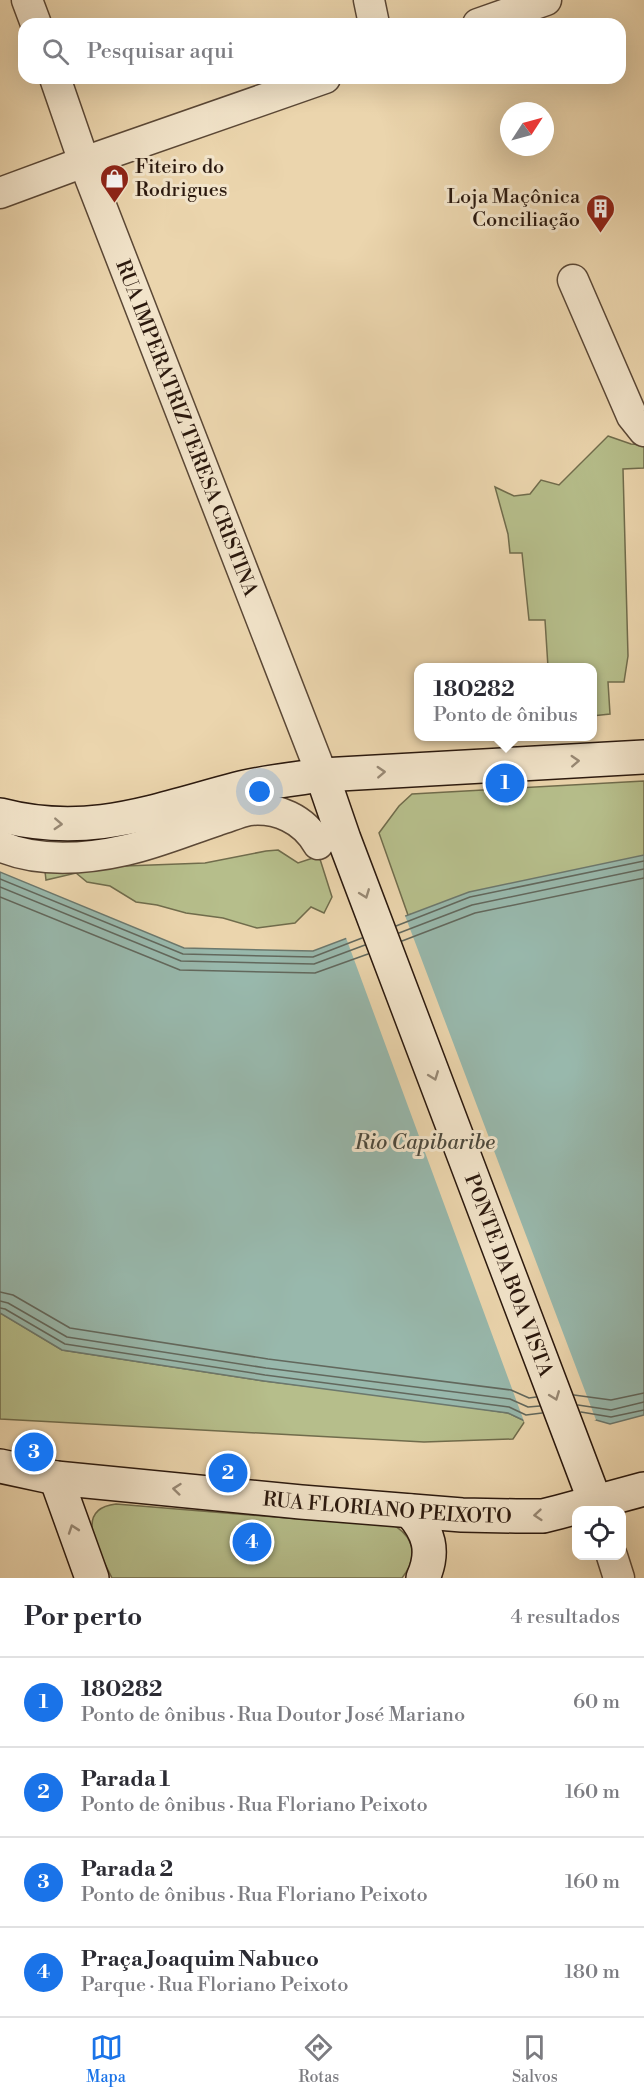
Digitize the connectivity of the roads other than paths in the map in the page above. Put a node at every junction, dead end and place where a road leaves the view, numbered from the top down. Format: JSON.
{"nodes":[{"id":1,"x":27,"y":0,"type":"edge"},
{"id":2,"x":369,"y":0,"type":"edge"},
{"id":3,"x":546,"y":0,"type":"edge"},
{"id":4,"x":34,"y":18,"type":"edge"},
{"id":5,"x":373,"y":18,"type":"edge"},
{"id":6,"x":495,"y":18,"type":"edge"},
{"id":7,"x":57,"y":84,"type":"edge"},
{"id":8,"x":308,"y":84,"type":"edge"},
{"id":9,"x":84,"y":162,"type":"junction"},
{"id":10,"x":0,"y":193,"type":"edge"},
{"id":11,"x":573,"y":280,"type":"dead end"},
{"id":12,"x":644,"y":431,"type":"edge"},
{"id":13,"x":644,"y":757,"type":"edge"},
{"id":14,"x":322,"y":775,"type":"junction"},
{"id":15,"x":0,"y":815,"type":"edge"},
{"id":16,"x":331,"y":842,"type":"junction"},
{"id":17,"x":0,"y":846,"type":"edge"},
{"id":18,"x":0,"y":1466,"type":"edge"},
{"id":19,"x":56,"y":1478,"type":"junction"},
{"id":20,"x":644,"y":1489,"type":"edge"},
{"id":21,"x":597,"y":1506,"type":"edge"},
{"id":22,"x":600,"y":1506,"type":"edge"},
{"id":23,"x":410,"y":1511,"type":"junction"},
{"id":24,"x":572,"y":1511,"type":"edge"},
{"id":25,"x":613,"y":1560,"type":"edge"},
{"id":26,"x":92,"y":1578,"type":"edge"},
{"id":27,"x":423,"y":1578,"type":"edge"},
{"id":28,"x":620,"y":1578,"type":"edge"}],
"edges":[{"from":1,"to":4,"type":"street"},
{"from":2,"to":5,"type":"street"},
{"from":3,"to":6,"type":"street"},
{"from":7,"to":9,"type":"street","name":"RUA IMPERATRIZ TERESA CRISTINA"},
{"from":8,"to":9,"type":"street"},
{"from":9,"to":10,"type":"street"},
{"from":9,"to":14,"type":"street","name":"RUA IMPERATRIZ TERESA CRISTINA"},
{"from":11,"to":12,"type":"street"},
{"from":14,"to":13,"type":"main road","one_way":true},
{"from":15,"to":14,"type":"main road","one_way":true},
{"from":14,"to":16,"type":"main road","name":"PONTE DA BOA VISTA"},
{"from":16,"to":17,"type":"street"},
{"from":16,"to":21,"type":"main road","name":"PONTE DA BOA VISTA","one_way":true},
{"from":18,"to":19,"type":"main road","name":"RUA FLORIANO PEIXOTO"},
{"from":23,"to":19,"type":"main road","name":"RUA FLORIANO PEIXOTO","one_way":true},
{"from":26,"to":19,"type":"main road","one_way":true},
{"from":20,"to":22,"type":"main road","name":"RUA FLORIANO PEIXOTO"},
{"from":24,"to":23,"type":"main road","name":"RUA FLORIANO PEIXOTO","one_way":true},
{"from":23,"to":27,"type":"main road"},
{"from":25,"to":28,"type":"street"}]}
